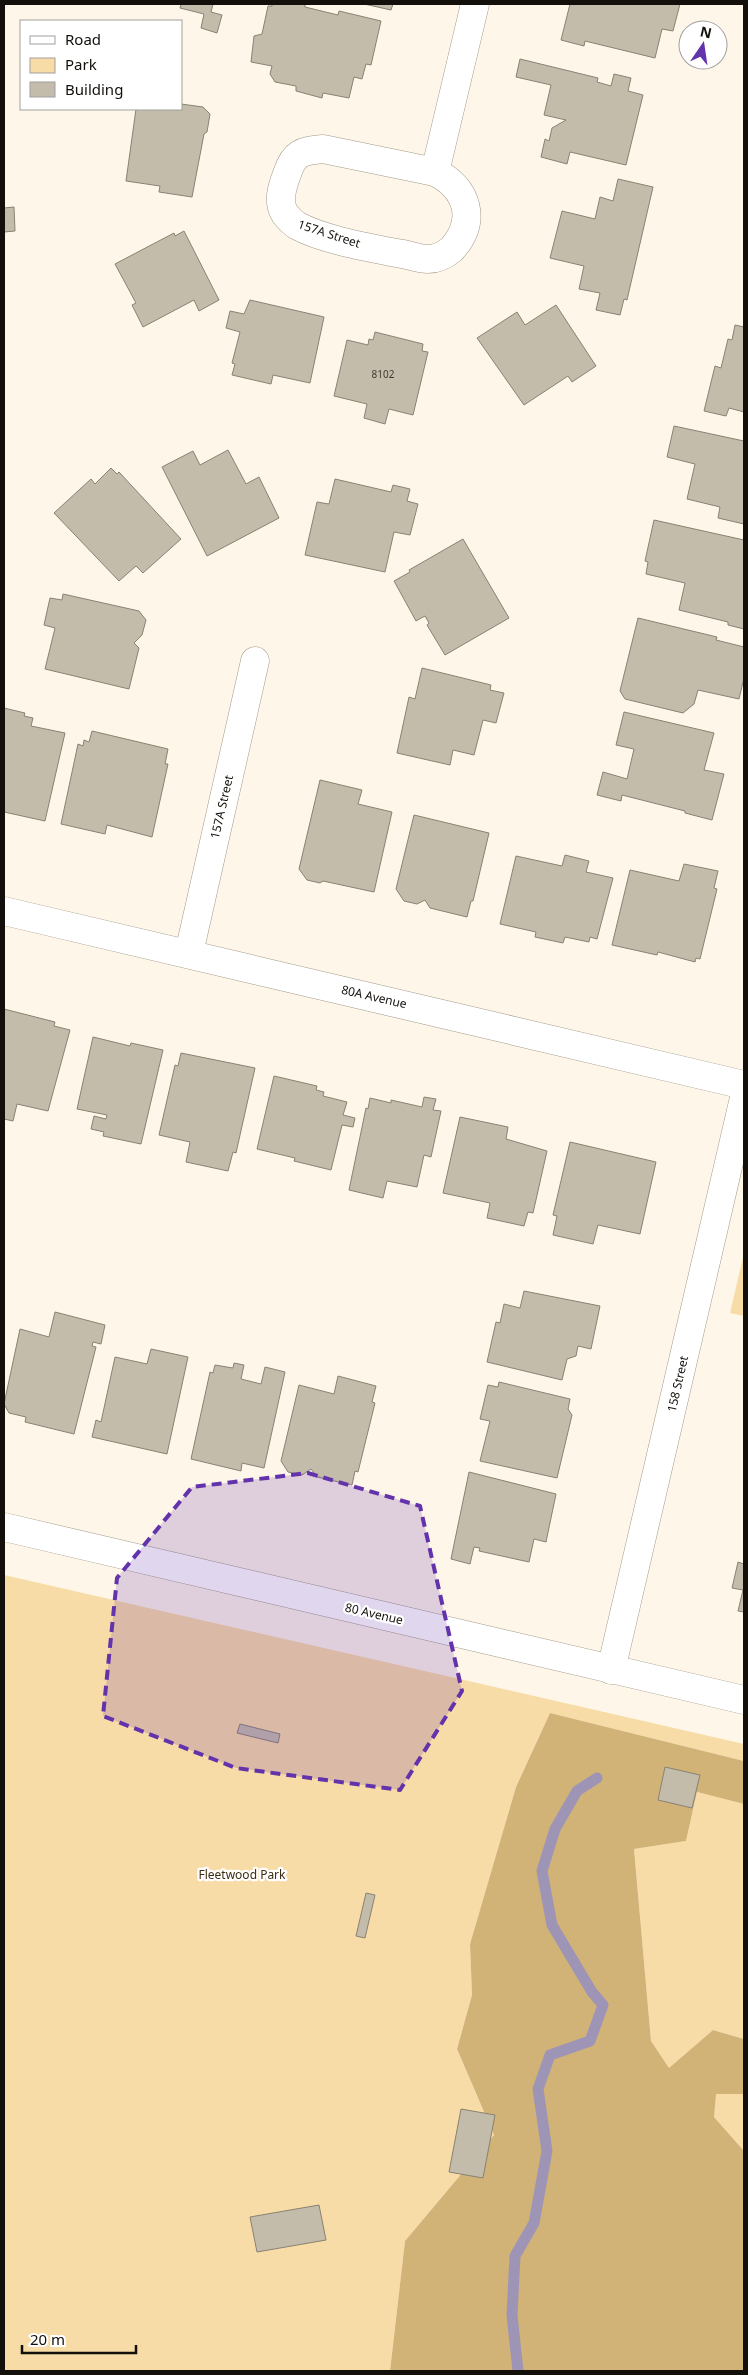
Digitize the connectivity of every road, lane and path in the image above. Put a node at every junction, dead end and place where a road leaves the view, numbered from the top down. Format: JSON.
{"nodes":[{"id":1,"x":475,"y":4,"type":"edge"},
{"id":2,"x":435,"y":172,"type":"junction"},
{"id":3,"x":255,"y":661,"type":"dead end"},
{"id":4,"x":4,"y":911,"type":"edge"},
{"id":5,"x":189,"y":953,"type":"junction"},
{"id":6,"x":744,"y":1085,"type":"edge"},
{"id":7,"x":744,"y":1098,"type":"edge"},
{"id":8,"x":4,"y":1527,"type":"edge"},
{"id":9,"x":611,"y":1670,"type":"junction"},
{"id":10,"x":744,"y":1700,"type":"edge"}],
"edges":[{"from":1,"to":2,"type":"street"},
{"from":2,"to":2,"type":"street","name":"157A Street"},
{"from":3,"to":5,"type":"street","name":"157A Street"},
{"from":4,"to":5,"type":"street","name":"80A Avenue"},
{"from":5,"to":6,"type":"street","name":"80A Avenue"},
{"from":7,"to":9,"type":"street","name":"158 Street"},
{"from":8,"to":9,"type":"street","name":"80 Avenue"},
{"from":9,"to":10,"type":"street","name":"80 Avenue"}]}
